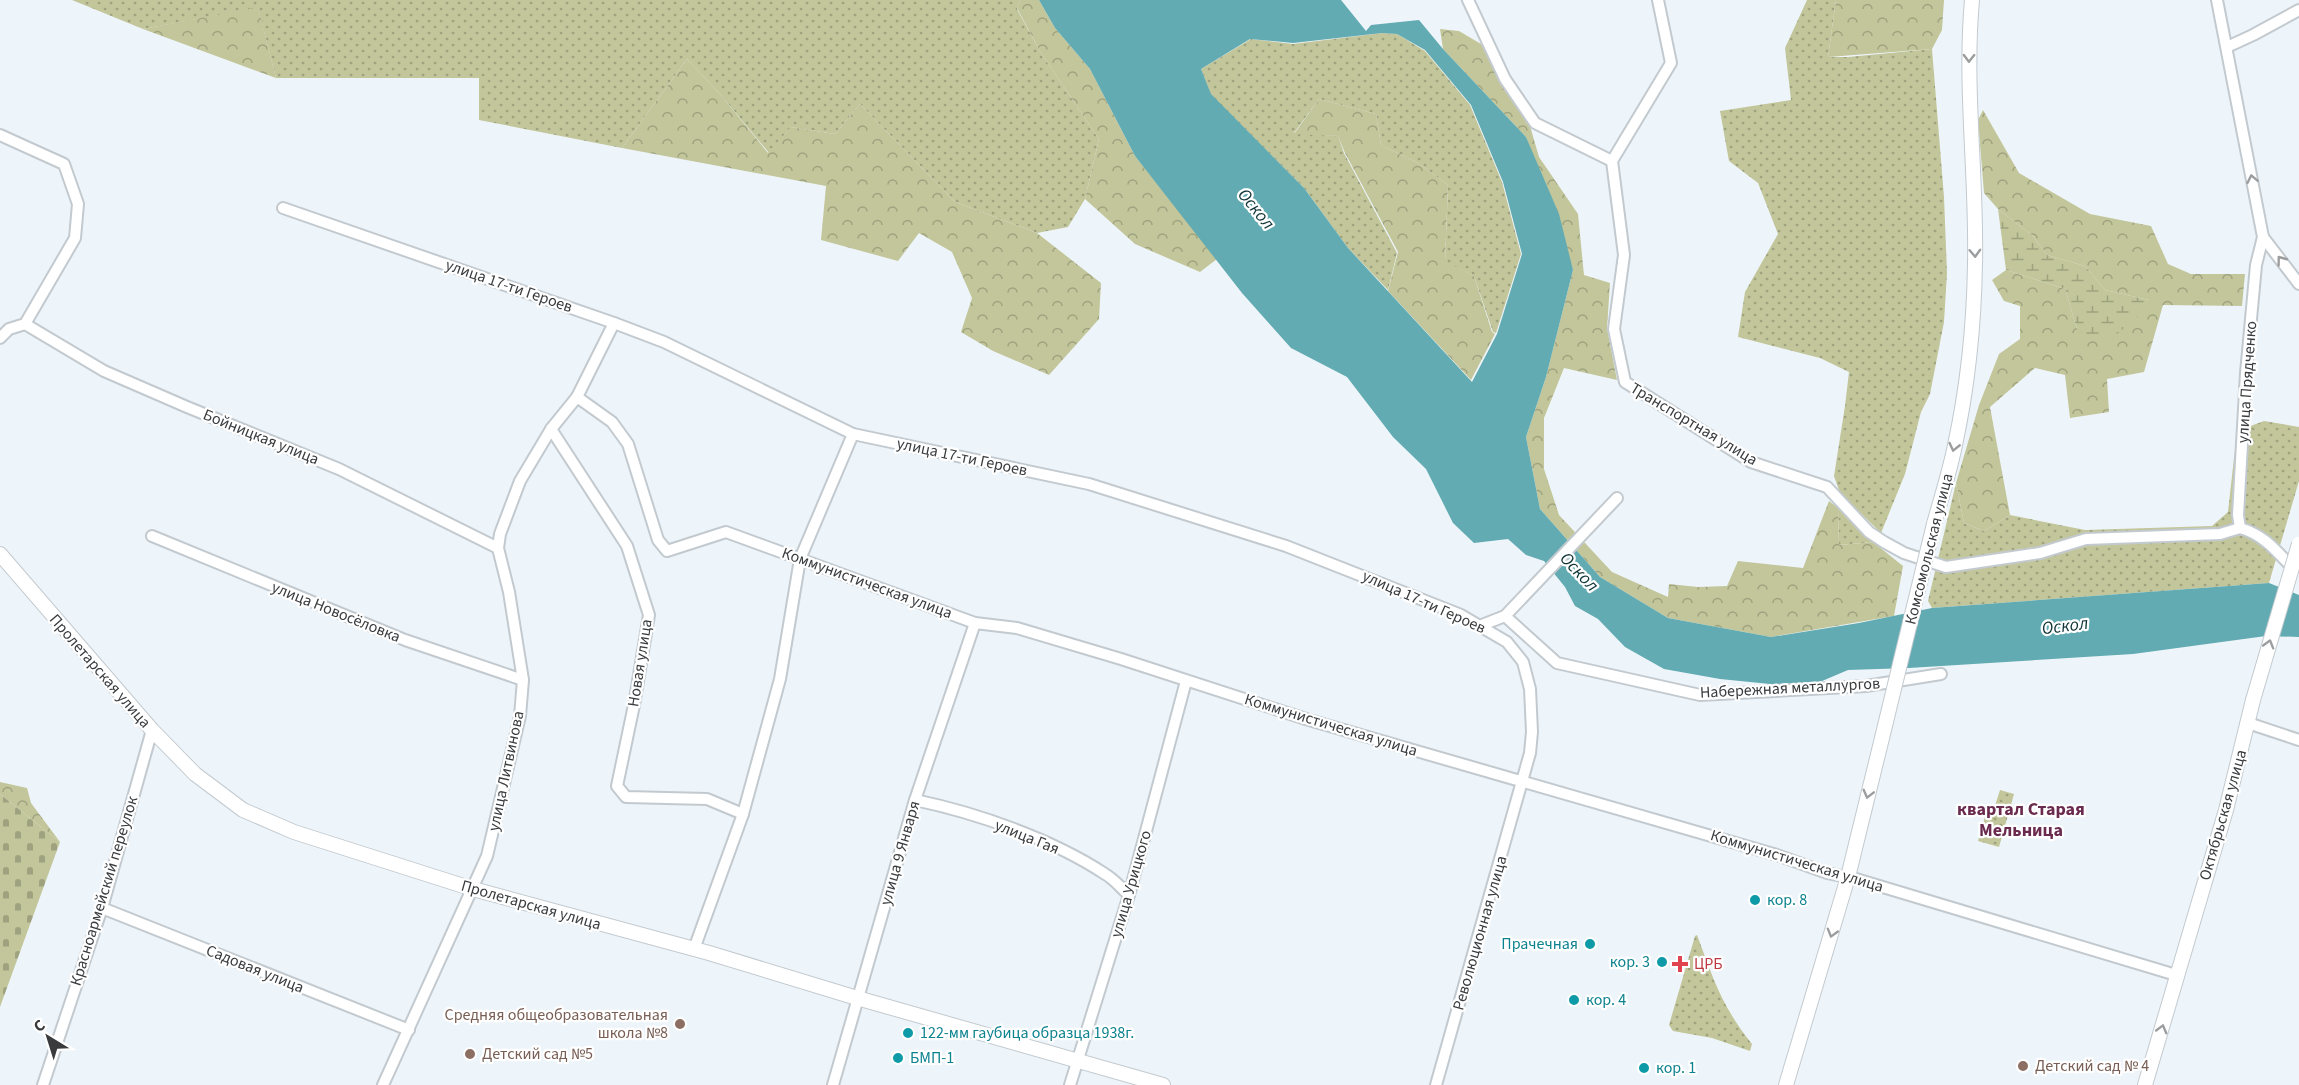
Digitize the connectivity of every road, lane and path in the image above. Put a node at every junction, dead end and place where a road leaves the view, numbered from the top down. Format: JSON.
{"nodes":[{"id":1,"x":1468,"y":0,"type":"edge"},
{"id":2,"x":1658,"y":0,"type":"edge"},
{"id":3,"x":1972,"y":0,"type":"edge"},
{"id":4,"x":2217,"y":0,"type":"edge"},
{"id":5,"x":2299,"y":10,"type":"edge"},
{"id":6,"x":2227,"y":47,"type":"junction"},
{"id":7,"x":0,"y":135,"type":"edge"},
{"id":8,"x":1612,"y":161,"type":"junction"},
{"id":9,"x":283,"y":207,"type":"dead end"},
{"id":10,"x":2263,"y":237,"type":"junction"},
{"id":11,"x":2299,"y":284,"type":"edge"},
{"id":12,"x":614,"y":323,"type":"junction"},
{"id":13,"x":26,"y":324,"type":"junction"},
{"id":14,"x":0,"y":338,"type":"edge"},
{"id":15,"x":577,"y":397,"type":"junction"},
{"id":16,"x":551,"y":429,"type":"junction"},
{"id":17,"x":853,"y":434,"type":"junction"},
{"id":18,"x":1617,"y":498,"type":"dead end"},
{"id":19,"x":2240,"y":528,"type":"junction"},
{"id":20,"x":152,"y":536,"type":"dead end"},
{"id":21,"x":2299,"y":544,"type":"edge"},
{"id":22,"x":498,"y":548,"type":"junction"},
{"id":23,"x":0,"y":555,"type":"edge"},
{"id":24,"x":800,"y":559,"type":"junction"},
{"id":25,"x":2299,"y":564,"type":"edge"},
{"id":26,"x":1505,"y":616,"type":"junction"},
{"id":27,"x":975,"y":623,"type":"junction"},
{"id":28,"x":1482,"y":625,"type":"junction"},
{"id":29,"x":1941,"y":674,"type":"dead end"},
{"id":30,"x":523,"y":680,"type":"junction"},
{"id":31,"x":1186,"y":681,"type":"junction"},
{"id":32,"x":2248,"y":723,"type":"junction"},
{"id":33,"x":152,"y":730,"type":"junction"},
{"id":34,"x":2299,"y":740,"type":"edge"},
{"id":35,"x":1523,"y":781,"type":"junction"},
{"id":36,"x":915,"y":800,"type":"junction"},
{"id":37,"x":743,"y":814,"type":"junction"},
{"id":38,"x":1848,"y":877,"type":"junction"},
{"id":39,"x":473,"y":889,"type":"junction"},
{"id":40,"x":1129,"y":895,"type":"junction"},
{"id":41,"x":102,"y":908,"type":"junction"},
{"id":42,"x":694,"y":949,"type":"junction"},
{"id":43,"x":2176,"y":975,"type":"junction"},
{"id":44,"x":857,"y":998,"type":"junction"},
{"id":45,"x":409,"y":1030,"type":"junction"},
{"id":46,"x":1078,"y":1061,"type":"junction"},
{"id":47,"x":43,"y":1085,"type":"edge"},
{"id":48,"x":383,"y":1085,"type":"edge"},
{"id":49,"x":833,"y":1085,"type":"edge"},
{"id":50,"x":1070,"y":1085,"type":"edge"},
{"id":51,"x":1164,"y":1085,"type":"edge"},
{"id":52,"x":1436,"y":1085,"type":"edge"},
{"id":53,"x":1786,"y":1085,"type":"edge"},
{"id":54,"x":2145,"y":1085,"type":"edge"}],
"edges":[{"from":1,"to":8,"type":"street"},
{"from":2,"to":8,"type":"street"},
{"from":3,"to":38,"type":"main road","name":"Комсомольская улица","one_way":true,"bridge":true},
{"from":4,"to":6,"type":"street","name":"улица Прядченко"},
{"from":5,"to":6,"type":"street"},
{"from":10,"to":6,"type":"street","name":"улица Прядченко","one_way":true},
{"from":7,"to":13,"type":"street"},
{"from":8,"to":19,"type":"street","name":"Транспортная улица"},
{"from":9,"to":12,"type":"street","name":"улица 17-ти Героев"},
{"from":11,"to":10,"type":"street","name":"улица Прядченко","one_way":true},
{"from":10,"to":19,"type":"street","name":"улица Прядченко"},
{"from":12,"to":15,"type":"street","name":"улица Литвинова"},
{"from":12,"to":17,"type":"street","name":"улица 17-ти Героев"},
{"from":13,"to":14,"type":"street"},
{"from":13,"to":22,"type":"street","name":"Бойницкая улица"},
{"from":15,"to":16,"type":"street","name":"улица Литвинова"},
{"from":15,"to":24,"type":"street","name":"Коммунистическая улица"},
{"from":16,"to":22,"type":"street","name":"улица Литвинова"},
{"from":16,"to":37,"type":"street","name":"Новая улица"},
{"from":17,"to":24,"type":"street"},
{"from":17,"to":28,"type":"street","name":"улица 17-ти Героев"},
{"from":18,"to":26,"type":"street"},
{"from":19,"to":25,"type":"street"},
{"from":20,"to":30,"type":"street","name":"улица Новосёловка"},
{"from":32,"to":21,"type":"main road","name":"Октябрьская улица","one_way":true,"bridge":true},
{"from":22,"to":30,"type":"street","name":"улица Литвинова"},
{"from":23,"to":33,"type":"main road","name":"Пролетарская улица"},
{"from":24,"to":27,"type":"street","name":"Коммунистическая улица"},
{"from":24,"to":37,"type":"street"},
{"from":26,"to":28,"type":"street"},
{"from":26,"to":29,"type":"street","name":"Набережная металлургов"},
{"from":27,"to":31,"type":"street","name":"Коммунистическая улица"},
{"from":27,"to":36,"type":"street","name":"улица 9 Января"},
{"from":28,"to":35,"type":"street","name":"улица 17-ти Героев"},
{"from":30,"to":39,"type":"street","name":"улица Литвинова"},
{"from":31,"to":35,"type":"street","name":"Коммунистическая улица"},
{"from":31,"to":40,"type":"street","name":"улица Урицкого"},
{"from":32,"to":34,"type":"street"},
{"from":32,"to":43,"type":"main road","name":"Октябрьская улица"},
{"from":33,"to":39,"type":"main road","name":"Пролетарская улица"},
{"from":33,"to":41,"type":"street","name":"Красноармейский переулок"},
{"from":35,"to":38,"type":"street","name":"Коммунистическая улица"},
{"from":35,"to":52,"type":"street","name":"Революционная улица"},
{"from":36,"to":40,"type":"street","name":"улица Гая"},
{"from":36,"to":44,"type":"street","name":"улица 9 Января"},
{"from":37,"to":42,"type":"street"},
{"from":38,"to":43,"type":"street","name":"Коммунистическая улица"},
{"from":38,"to":53,"type":"main road","name":"Комсомольская улица","one_way":true},
{"from":39,"to":42,"type":"main road","name":"Пролетарская улица"},
{"from":39,"to":45,"type":"street","name":"улица Литвинова"},
{"from":40,"to":46,"type":"street","name":"улица Урицкого"},
{"from":41,"to":45,"type":"street","name":"Садовая улица"},
{"from":41,"to":47,"type":"street","name":"Красноармейский переулок"},
{"from":42,"to":44,"type":"main road","name":"Пролетарская улица"},
{"from":54,"to":43,"type":"main road","name":"Октябрьская улица","one_way":true},
{"from":44,"to":46,"type":"main road","name":"Пролетарская улица"},
{"from":44,"to":49,"type":"street","name":"улица 9 Января"},
{"from":45,"to":48,"type":"street","name":"улица Литвинова"},
{"from":46,"to":50,"type":"street","name":"улица Урицкого"},
{"from":46,"to":51,"type":"main road","name":"Пролетарская улица"}]}
